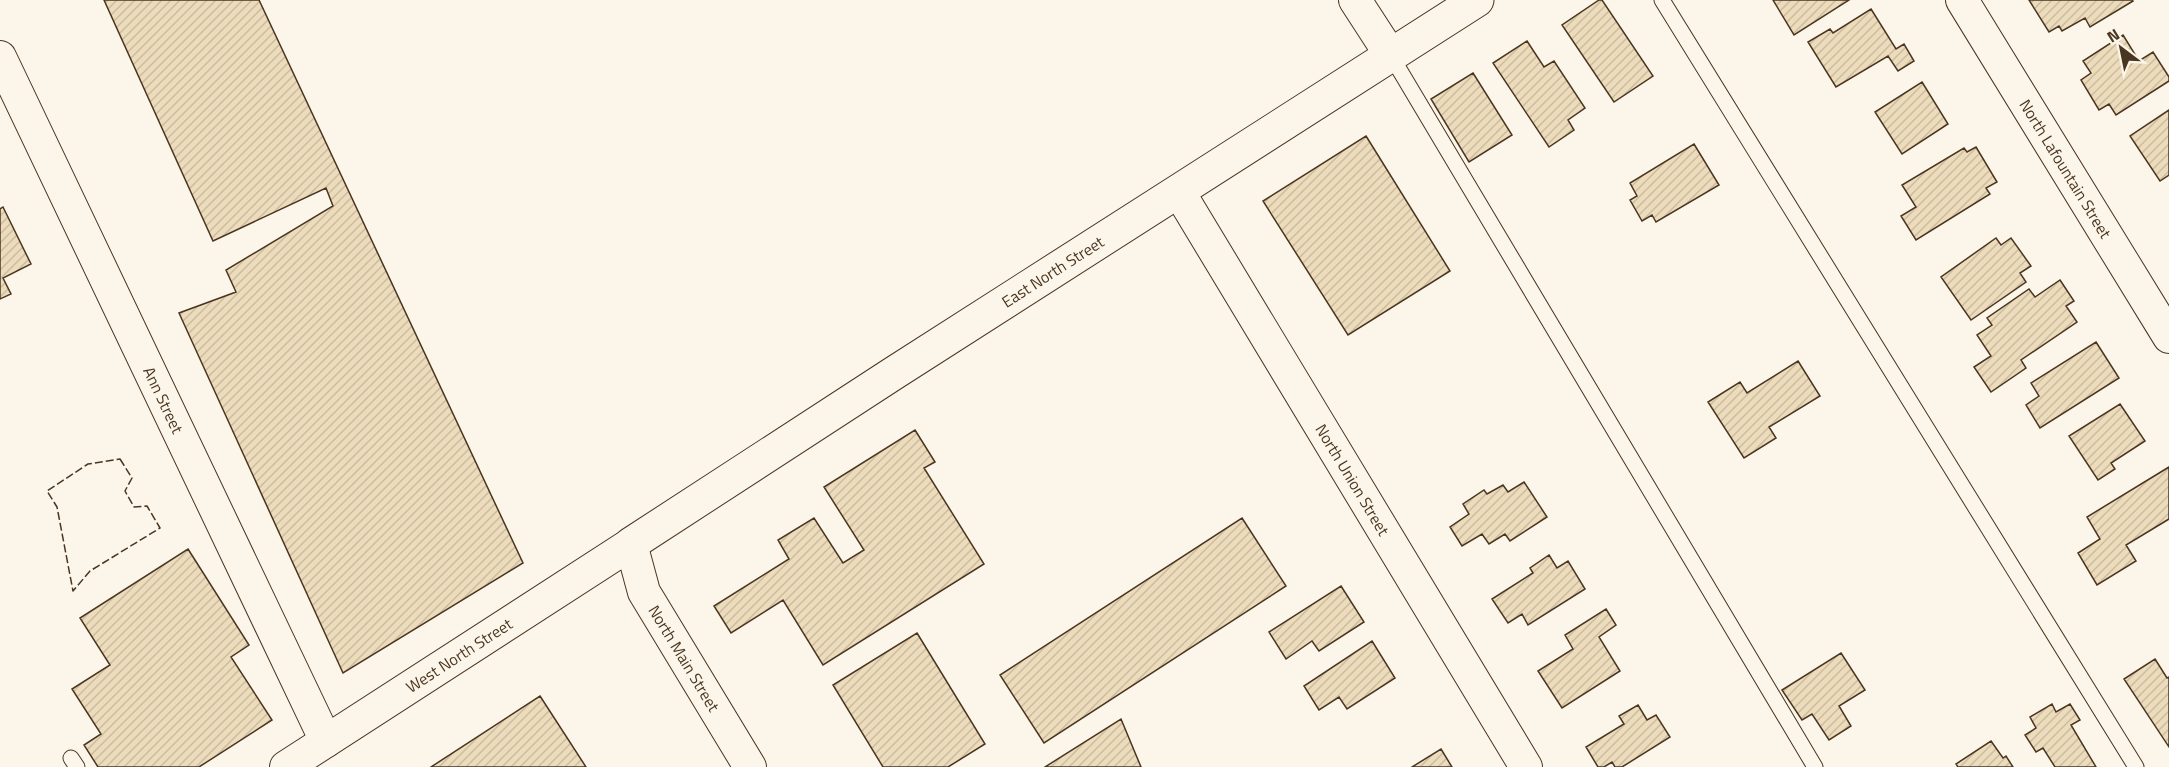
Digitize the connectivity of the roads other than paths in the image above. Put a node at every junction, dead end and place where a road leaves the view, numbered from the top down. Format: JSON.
{"nodes":[{"id":1,"x":1355,"y":0,"type":"edge"},
{"id":2,"x":1477,"y":0,"type":"edge"},
{"id":3,"x":1662,"y":0,"type":"edge"},
{"id":4,"x":1971,"y":3,"type":"edge"},
{"id":5,"x":1390,"y":54,"type":"junction"},
{"id":6,"x":0,"y":57,"type":"edge"},
{"id":7,"x":1179,"y":192,"type":"junction"},
{"id":8,"x":2169,"y":337,"type":"edge"},
{"id":9,"x":631,"y":543,"type":"junction"},
{"id":10,"x":326,"y":741,"type":"junction"},
{"id":11,"x":286,"y":767,"type":"edge"},
{"id":12,"x":750,"y":767,"type":"edge"},
{"id":13,"x":1526,"y":767,"type":"edge"},
{"id":14,"x":1815,"y":767,"type":"edge"},
{"id":15,"x":2136,"y":767,"type":"edge"}],
"edges":[{"from":1,"to":5,"type":"street"},
{"from":2,"to":5,"type":"street","name":"East North Street"},
{"from":3,"to":15,"type":"lane"},
{"from":4,"to":8,"type":"street","name":"North Lafountain Street"},
{"from":5,"to":7,"type":"street","name":"East North Street"},
{"from":5,"to":14,"type":"lane"},
{"from":6,"to":10,"type":"street","name":"Ann Street"},
{"from":7,"to":9,"type":"street","name":"East North Street"},
{"from":7,"to":13,"type":"street","name":"North Union Street"},
{"from":9,"to":10,"type":"street","name":"West North Street"},
{"from":9,"to":12,"type":"street","name":"North Main Street"},
{"from":10,"to":11,"type":"street","name":"West North Street"}]}
